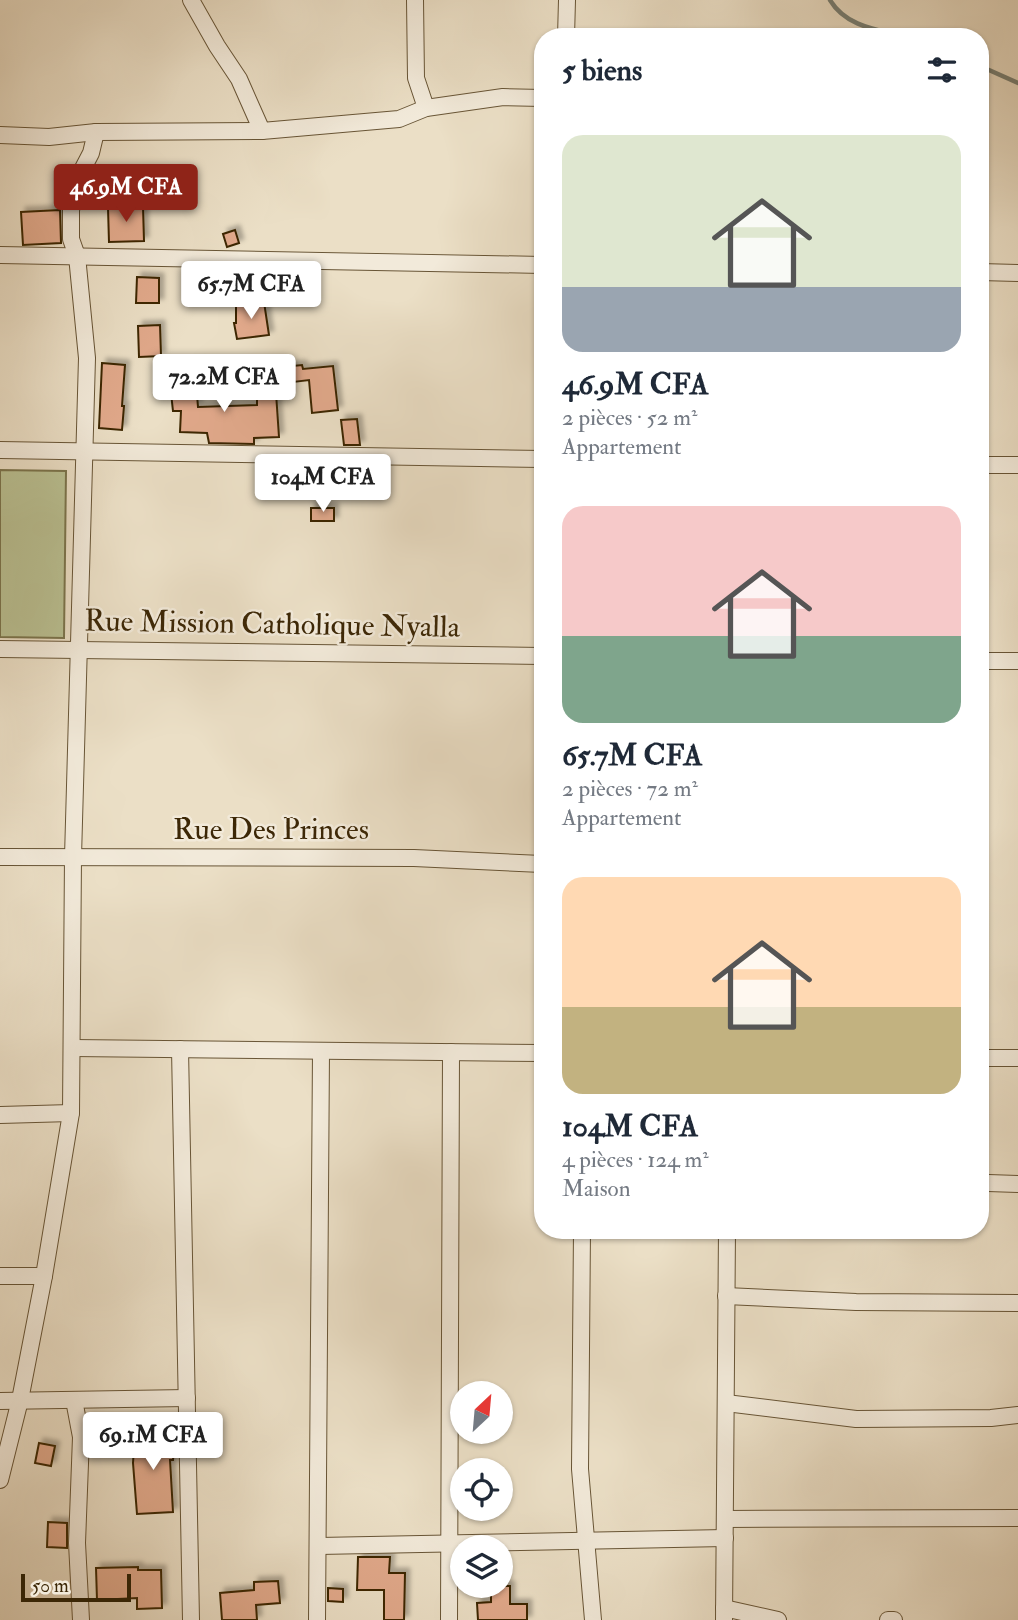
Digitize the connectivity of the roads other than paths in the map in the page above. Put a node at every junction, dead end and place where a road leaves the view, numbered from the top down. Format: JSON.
{"nodes":[{"id":1,"x":191,"y":0,"type":"edge"},
{"id":2,"x":415,"y":0,"type":"edge"},
{"id":3,"x":567,"y":0,"type":"edge"},
{"id":4,"x":566,"y":28,"type":"edge"},
{"id":5,"x":534,"y":98,"type":"edge"},
{"id":6,"x":426,"y":108,"type":"junction"},
{"id":7,"x":262,"y":131,"type":"junction"},
{"id":8,"x":96,"y":132,"type":"junction"},
{"id":9,"x":0,"y":135,"type":"edge"},
{"id":10,"x":0,"y":255,"type":"edge"},
{"id":11,"x":76,"y":256,"type":"junction"},
{"id":12,"x":534,"y":265,"type":"edge"},
{"id":13,"x":989,"y":272,"type":"edge"},
{"id":14,"x":1018,"y":273,"type":"edge"},
{"id":15,"x":0,"y":450,"type":"edge"},
{"id":16,"x":86,"y":451,"type":"junction"},
{"id":17,"x":534,"y":458,"type":"edge"},
{"id":18,"x":989,"y":465,"type":"edge"},
{"id":19,"x":1018,"y":466,"type":"edge"},
{"id":20,"x":0,"y":649,"type":"edge"},
{"id":21,"x":79,"y":650,"type":"junction"},
{"id":22,"x":534,"y":656,"type":"edge"},
{"id":23,"x":989,"y":661,"type":"edge"},
{"id":24,"x":1018,"y":661,"type":"edge"},
{"id":25,"x":0,"y":857,"type":"edge"},
{"id":26,"x":73,"y":857,"type":"junction"},
{"id":27,"x":534,"y":864,"type":"edge"},
{"id":28,"x":73,"y":1048,"type":"junction"},
{"id":29,"x":180,"y":1049,"type":"junction"},
{"id":30,"x":321,"y":1051,"type":"junction"},
{"id":31,"x":451,"y":1052,"type":"junction"},
{"id":32,"x":534,"y":1053,"type":"edge"},
{"id":33,"x":989,"y":1058,"type":"edge"},
{"id":34,"x":1018,"y":1058,"type":"edge"},
{"id":35,"x":71,"y":1113,"type":"junction"},
{"id":36,"x":0,"y":1115,"type":"edge"},
{"id":37,"x":989,"y":1183,"type":"edge"},
{"id":38,"x":1018,"y":1184,"type":"edge"},
{"id":39,"x":582,"y":1239,"type":"edge"},
{"id":40,"x":727,"y":1239,"type":"edge"},
{"id":41,"x":0,"y":1276,"type":"edge"},
{"id":42,"x":44,"y":1276,"type":"junction"},
{"id":43,"x":726,"y":1296,"type":"junction"},
{"id":44,"x":1018,"y":1303,"type":"edge"},
{"id":45,"x":187,"y":1398,"type":"junction"},
{"id":46,"x":20,"y":1400,"type":"junction"},
{"id":47,"x":0,"y":1401,"type":"edge"},
{"id":48,"x":74,"y":1401,"type":"junction"},
{"id":49,"x":726,"y":1403,"type":"junction"},
{"id":50,"x":1018,"y":1415,"type":"edge"},
{"id":51,"x":0,"y":1480,"type":"edge"},
{"id":52,"x":1018,"y":1518,"type":"edge"},
{"id":53,"x":725,"y":1519,"type":"junction"},
{"id":54,"x":725,"y":1538,"type":"junction"},
{"id":55,"x":586,"y":1539,"type":"junction"},
{"id":56,"x":449,"y":1544,"type":"junction"},
{"id":57,"x":319,"y":1546,"type":"junction"},
{"id":58,"x":724,"y":1614,"type":"edge"},
{"id":59,"x":894,"y":1619,"type":"edge"},
{"id":60,"x":81,"y":1620,"type":"edge"},
{"id":61,"x":191,"y":1620,"type":"edge"},
{"id":62,"x":317,"y":1620,"type":"edge"},
{"id":63,"x":449,"y":1620,"type":"edge"},
{"id":64,"x":593,"y":1620,"type":"edge"},
{"id":65,"x":778,"y":1620,"type":"edge"},
{"id":66,"x":888,"y":1620,"type":"edge"}],
"edges":[{"from":1,"to":7,"type":"street"},
{"from":2,"to":6,"type":"street"},
{"from":3,"to":4,"type":"street"},
{"from":5,"to":6,"type":"street"},
{"from":6,"to":7,"type":"street"},
{"from":7,"to":8,"type":"street"},
{"from":8,"to":9,"type":"street"},
{"from":8,"to":11,"type":"street"},
{"from":10,"to":11,"type":"street"},
{"from":11,"to":12,"type":"street"},
{"from":11,"to":16,"type":"street"},
{"from":13,"to":14,"type":"street"},
{"from":15,"to":16,"type":"street"},
{"from":16,"to":17,"type":"street"},
{"from":16,"to":21,"type":"street"},
{"from":18,"to":19,"type":"street"},
{"from":20,"to":21,"type":"street","name":"Rue Mission Catholique Nyalla"},
{"from":21,"to":22,"type":"street","name":"Rue Mission Catholique Nyalla"},
{"from":21,"to":26,"type":"street"},
{"from":23,"to":24,"type":"street"},
{"from":25,"to":26,"type":"street","name":"Rue Des Princes"},
{"from":26,"to":27,"type":"street","name":"Rue Des Princes"},
{"from":26,"to":28,"type":"street"},
{"from":28,"to":29,"type":"street"},
{"from":28,"to":35,"type":"street"},
{"from":29,"to":30,"type":"street"},
{"from":29,"to":45,"type":"street"},
{"from":30,"to":31,"type":"street"},
{"from":30,"to":57,"type":"street"},
{"from":31,"to":32,"type":"street"},
{"from":31,"to":56,"type":"street"},
{"from":33,"to":34,"type":"street"},
{"from":35,"to":36,"type":"street"},
{"from":35,"to":42,"type":"street"},
{"from":37,"to":38,"type":"street"},
{"from":39,"to":55,"type":"street"},
{"from":40,"to":43,"type":"street"},
{"from":41,"to":42,"type":"street"},
{"from":42,"to":46,"type":"street"},
{"from":43,"to":44,"type":"street"},
{"from":43,"to":49,"type":"street"},
{"from":45,"to":48,"type":"street"},
{"from":45,"to":61,"type":"street"},
{"from":46,"to":47,"type":"street"},
{"from":46,"to":48,"type":"street"},
{"from":46,"to":51,"type":"street"},
{"from":48,"to":60,"type":"street"},
{"from":49,"to":50,"type":"street"},
{"from":49,"to":53,"type":"street"},
{"from":52,"to":53,"type":"street"},
{"from":53,"to":54,"type":"street"},
{"from":54,"to":55,"type":"street"},
{"from":54,"to":58,"type":"street"},
{"from":55,"to":56,"type":"street"},
{"from":55,"to":64,"type":"street"},
{"from":56,"to":57,"type":"street"},
{"from":56,"to":63,"type":"street"},
{"from":57,"to":62,"type":"street"},
{"from":58,"to":65,"type":"street"},
{"from":59,"to":66,"type":"street"}]}
